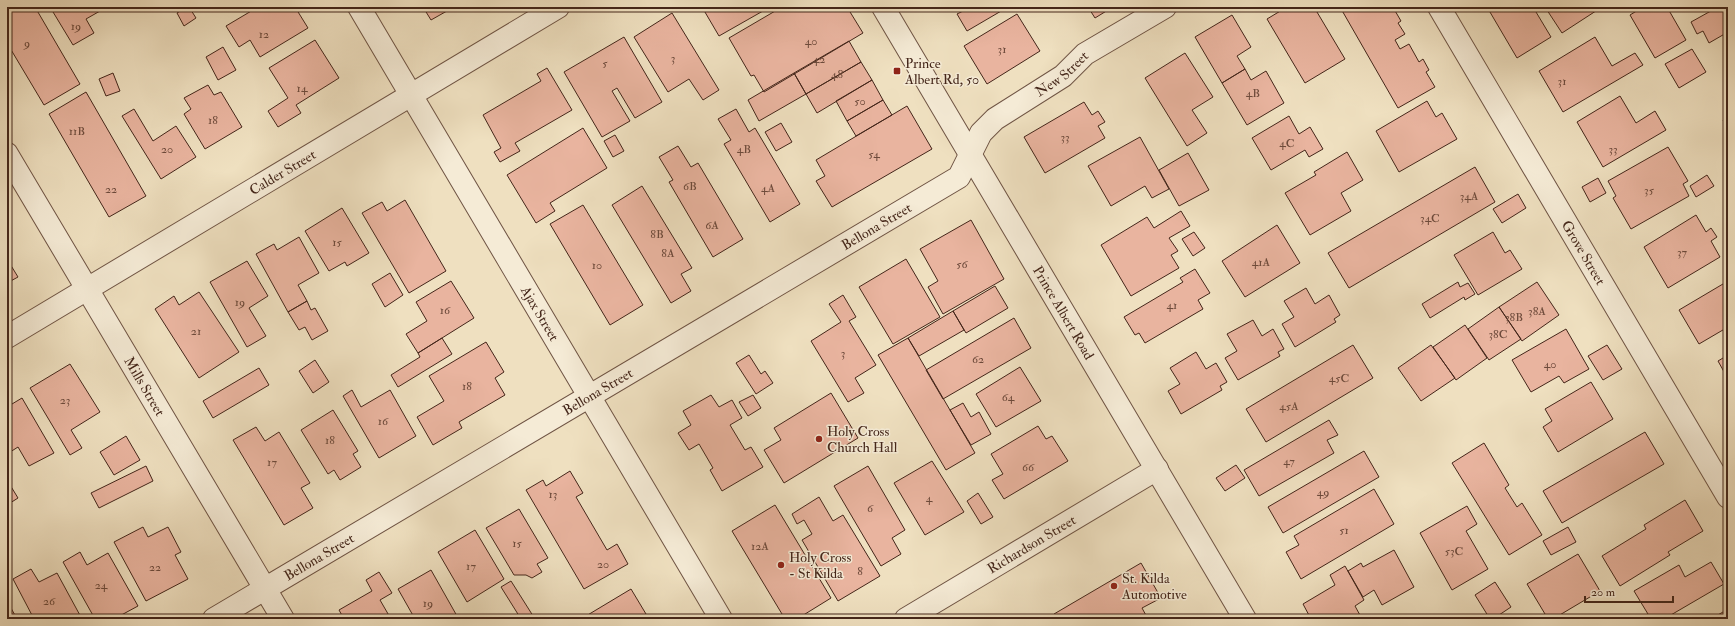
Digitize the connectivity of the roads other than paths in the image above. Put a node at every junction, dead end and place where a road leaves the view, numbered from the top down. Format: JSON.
{"nodes":[{"id":1,"x":359,"y":7,"type":"edge"},
{"id":2,"x":558,"y":7,"type":"edge"},
{"id":3,"x":882,"y":7,"type":"edge"},
{"id":4,"x":1165,"y":7,"type":"edge"},
{"id":5,"x":1439,"y":7,"type":"edge"},
{"id":6,"x":411,"y":95,"type":"junction"},
{"id":7,"x":7,"y":154,"type":"edge"},
{"id":8,"x":970,"y":154,"type":"junction"},
{"id":9,"x":87,"y":289,"type":"junction"},
{"id":10,"x":7,"y":337,"type":"edge"},
{"id":11,"x":589,"y":396,"type":"junction"},
{"id":12,"x":1157,"y":469,"type":"junction"},
{"id":13,"x":1728,"y":498,"type":"edge"},
{"id":14,"x":265,"y":588,"type":"junction"},
{"id":15,"x":214,"y":619,"type":"edge"},
{"id":16,"x":283,"y":619,"type":"edge"},
{"id":17,"x":721,"y":619,"type":"edge"},
{"id":18,"x":906,"y":619,"type":"edge"},
{"id":19,"x":1245,"y":619,"type":"edge"}],
"edges":[{"from":1,"to":6,"type":"street","name":"Ajax Street"},
{"from":2,"to":6,"type":"street","name":"Calder Street"},
{"from":3,"to":8,"type":"street","name":"Prince Albert Road"},
{"from":4,"to":8,"type":"street","name":"New Street"},
{"from":5,"to":13,"type":"street","name":"Grove Street"},
{"from":6,"to":9,"type":"street","name":"Calder Street"},
{"from":6,"to":11,"type":"street","name":"Ajax Street"},
{"from":7,"to":9,"type":"street","name":"Mills Street"},
{"from":8,"to":11,"type":"street","name":"Bellona Street"},
{"from":8,"to":12,"type":"street","name":"Prince Albert Road"},
{"from":9,"to":10,"type":"street","name":"Calder Street"},
{"from":9,"to":14,"type":"street","name":"Mills Street"},
{"from":11,"to":14,"type":"street","name":"Bellona Street"},
{"from":11,"to":17,"type":"street","name":"Ajax Street"},
{"from":12,"to":18,"type":"street","name":"Richardson Street"},
{"from":12,"to":19,"type":"street","name":"Prince Albert Road"},
{"from":14,"to":15,"type":"street","name":"Bellona Street"},
{"from":14,"to":16,"type":"street","name":"Mills Street"}]}
